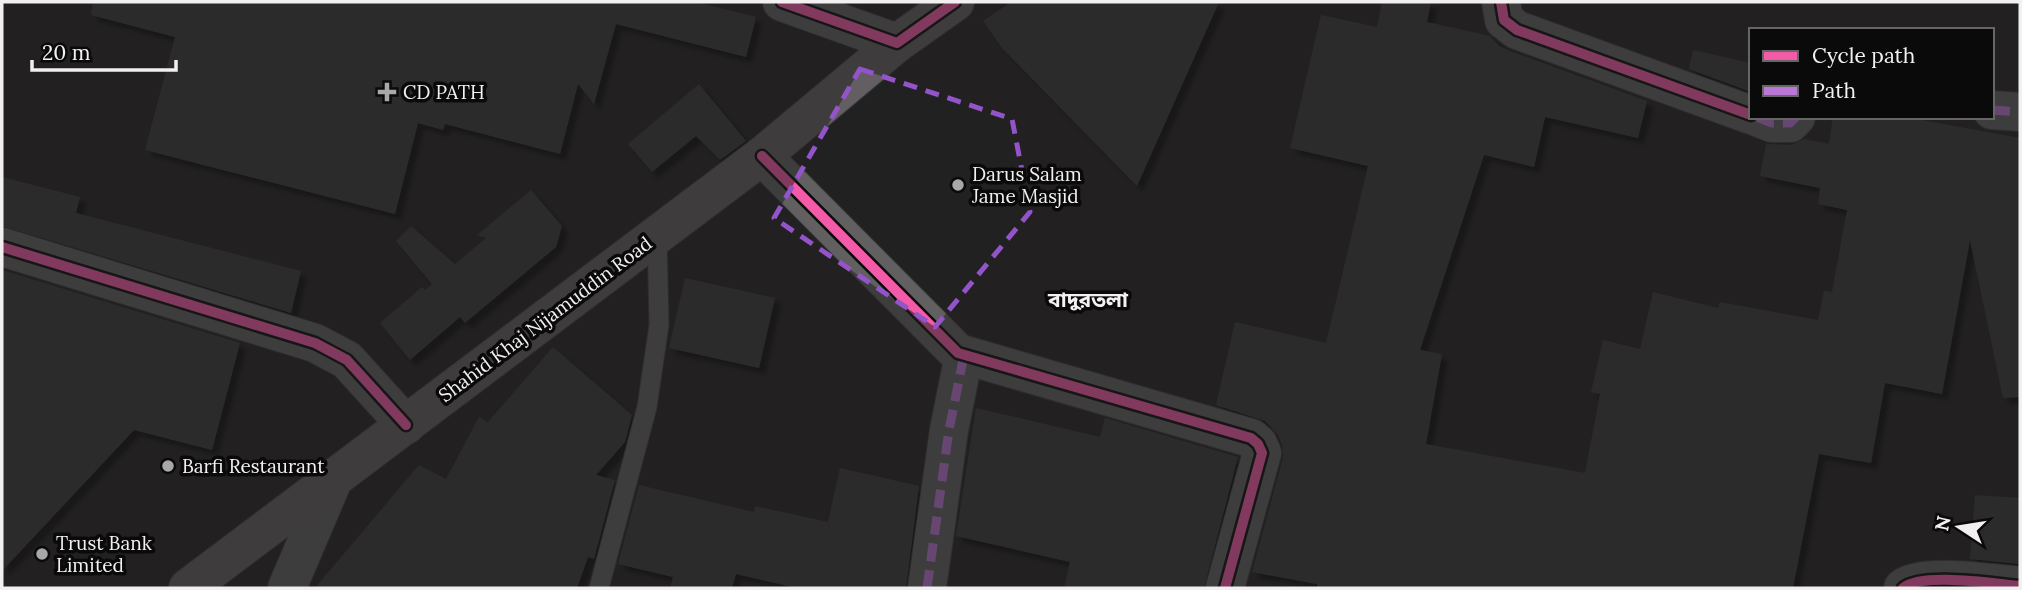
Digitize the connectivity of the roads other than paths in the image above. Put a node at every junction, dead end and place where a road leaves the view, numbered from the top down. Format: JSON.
{"nodes":[{"id":1,"x":782,"y":2,"type":"edge"},
{"id":2,"x":955,"y":2,"type":"edge"},
{"id":3,"x":1501,"y":2,"type":"edge"},
{"id":4,"x":897,"y":43,"type":"junction"},
{"id":5,"x":1994,"y":110,"type":"edge"},
{"id":6,"x":2020,"y":112,"type":"edge"},
{"id":7,"x":1749,"y":114,"type":"edge"},
{"id":8,"x":1763,"y":119,"type":"edge"},
{"id":9,"x":1794,"y":119,"type":"edge"},
{"id":10,"x":762,"y":156,"type":"junction"},
{"id":11,"x":657,"y":235,"type":"junction"},
{"id":12,"x":2,"y":247,"type":"edge"},
{"id":13,"x":964,"y":355,"type":"junction"},
{"id":14,"x":406,"y":425,"type":"junction"},
{"id":15,"x":333,"y":480,"type":"junction"},
{"id":16,"x":2020,"y":586,"type":"edge"},
{"id":17,"x":188,"y":588,"type":"edge"},
{"id":18,"x":287,"y":588,"type":"edge"},
{"id":19,"x":599,"y":588,"type":"edge"},
{"id":20,"x":927,"y":588,"type":"edge"},
{"id":21,"x":1225,"y":588,"type":"edge"},
{"id":22,"x":1903,"y":588,"type":"edge"}],
"edges":[{"from":1,"to":4,"type":"street"},
{"from":2,"to":4,"type":"main road","name":"Shahid Khaj Nijamuddin Road"},
{"from":3,"to":7,"type":"street"},
{"from":4,"to":10,"type":"main road","name":"Shahid Khaj Nijamuddin Road"},
{"from":5,"to":6,"type":"street"},
{"from":8,"to":9,"type":"street"},
{"from":10,"to":11,"type":"main road","name":"Shahid Khaj Nijamuddin Road"},
{"from":10,"to":13,"type":"street"},
{"from":11,"to":14,"type":"main road","name":"Shahid Khaj Nijamuddin Road"},
{"from":11,"to":19,"type":"lane"},
{"from":12,"to":14,"type":"street"},
{"from":13,"to":20,"type":"street"},
{"from":13,"to":21,"type":"street"},
{"from":14,"to":15,"type":"main road","name":"Shahid Khaj Nijamuddin Road"},
{"from":15,"to":17,"type":"main road","name":"Shahid Khaj Nijamuddin Road"},
{"from":15,"to":18,"type":"street"},
{"from":16,"to":22,"type":"street"}]}
